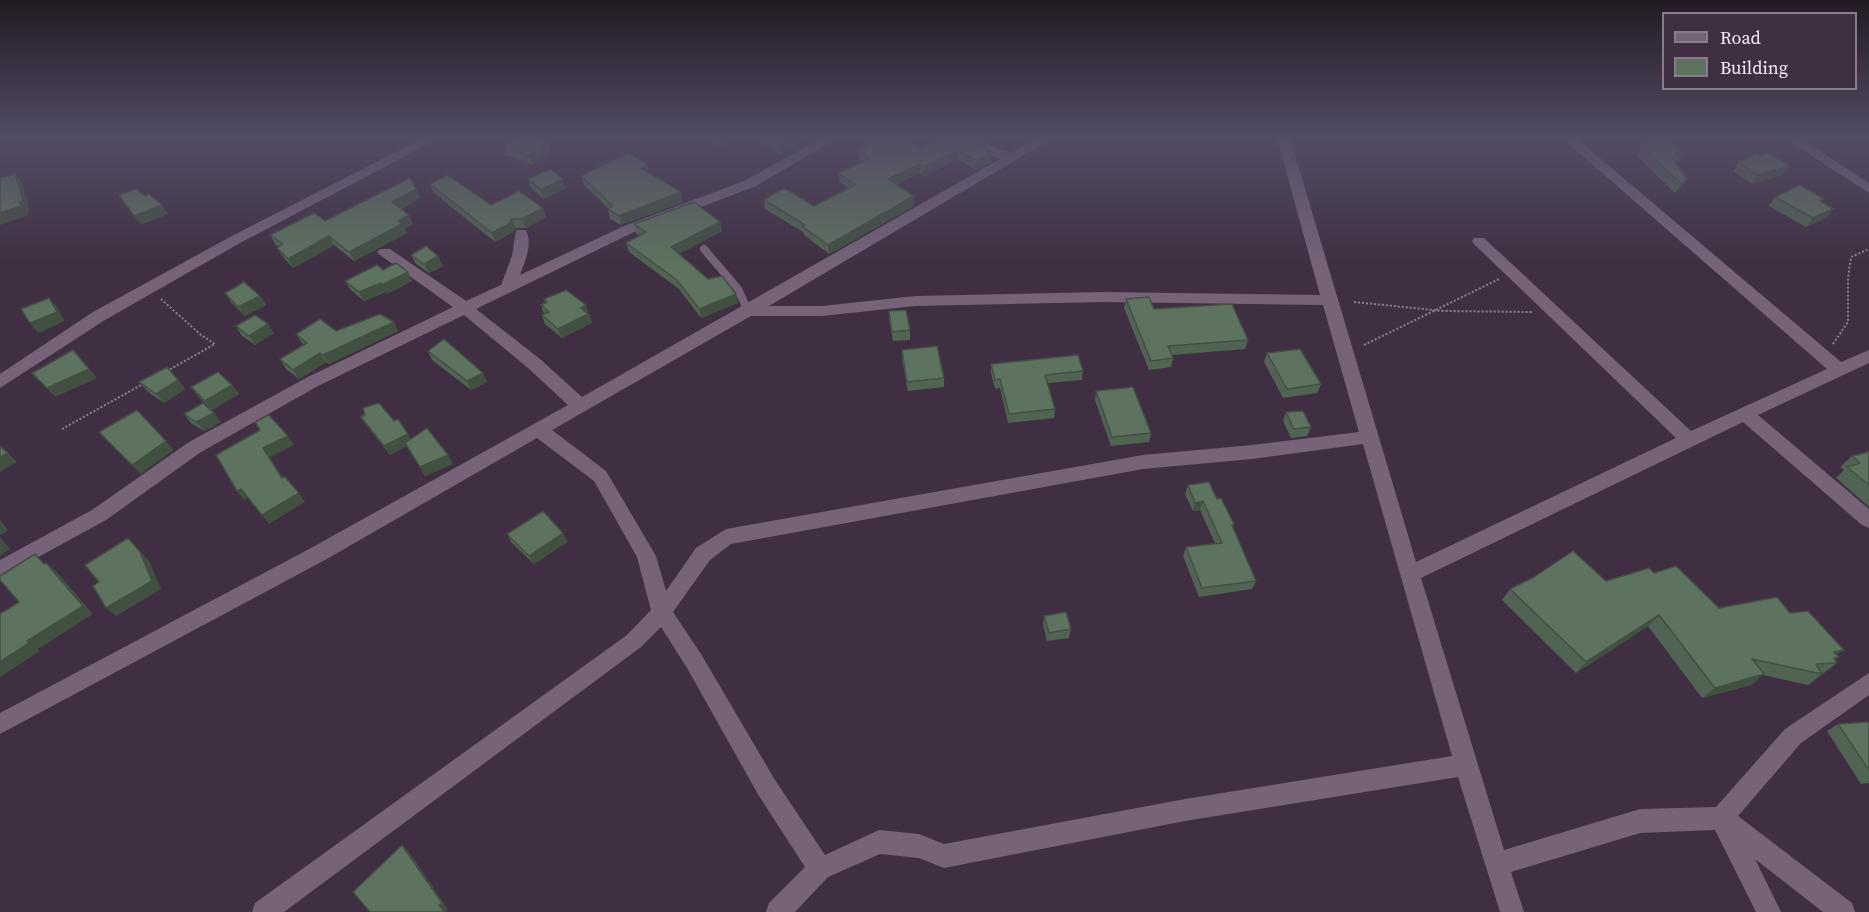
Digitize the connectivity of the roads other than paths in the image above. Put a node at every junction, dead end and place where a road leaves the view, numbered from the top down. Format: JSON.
{"nodes":[{"id":1,"x":352,"y":181,"type":"edge"},
{"id":2,"x":755,"y":181,"type":"edge"},
{"id":3,"x":972,"y":181,"type":"edge"},
{"id":4,"x":1296,"y":181,"type":"edge"},
{"id":5,"x":1618,"y":181,"type":"edge"},
{"id":6,"x":1856,"y":181,"type":"edge"},
{"id":7,"x":1869,"y":189,"type":"edge"},
{"id":8,"x":521,"y":233,"type":"dead end"},
{"id":9,"x":1479,"y":241,"type":"dead end"},
{"id":10,"x":704,"y":249,"type":"dead end"},
{"id":11,"x":385,"y":252,"type":"dead end"},
{"id":12,"x":507,"y":288,"type":"junction"},
{"id":13,"x":1329,"y":300,"type":"junction"},
{"id":14,"x":463,"y":309,"type":"junction"},
{"id":15,"x":748,"y":311,"type":"junction"},
{"id":16,"x":1869,"y":356,"type":"edge"},
{"id":17,"x":1839,"y":370,"type":"junction"},
{"id":18,"x":0,"y":382,"type":"edge"},
{"id":19,"x":580,"y":406,"type":"junction"},
{"id":20,"x":1745,"y":414,"type":"junction"},
{"id":21,"x":539,"y":430,"type":"junction"},
{"id":22,"x":1369,"y":437,"type":"junction"},
{"id":23,"x":1689,"y":440,"type":"junction"},
{"id":24,"x":1869,"y":520,"type":"edge"},
{"id":25,"x":0,"y":570,"type":"edge"},
{"id":26,"x":1411,"y":573,"type":"junction"},
{"id":27,"x":662,"y":612,"type":"junction"},
{"id":28,"x":1869,"y":683,"type":"edge"},
{"id":29,"x":0,"y":723,"type":"edge"},
{"id":30,"x":1466,"y":765,"type":"junction"},
{"id":31,"x":1721,"y":818,"type":"junction"},
{"id":32,"x":1497,"y":864,"type":"junction"},
{"id":33,"x":820,"y":869,"type":"junction"},
{"id":34,"x":264,"y":912,"type":"edge"},
{"id":35,"x":778,"y":912,"type":"edge"},
{"id":36,"x":1512,"y":912,"type":"edge"},
{"id":37,"x":1769,"y":912,"type":"edge"},
{"id":38,"x":1843,"y":912,"type":"edge"}],
"edges":[{"from":1,"to":18,"type":"street"},
{"from":2,"to":12,"type":"street"},
{"from":3,"to":15,"type":"street"},
{"from":4,"to":13,"type":"street"},
{"from":5,"to":17,"type":"street"},
{"from":6,"to":7,"type":"street"},
{"from":8,"to":12,"type":"street"},
{"from":9,"to":23,"type":"street"},
{"from":10,"to":15,"type":"lane"},
{"from":11,"to":14,"type":"street"},
{"from":12,"to":14,"type":"street"},
{"from":13,"to":15,"type":"street"},
{"from":13,"to":22,"type":"street"},
{"from":14,"to":19,"type":"street"},
{"from":14,"to":25,"type":"street"},
{"from":15,"to":19,"type":"street"},
{"from":16,"to":17,"type":"street"},
{"from":17,"to":20,"type":"street"},
{"from":19,"to":21,"type":"street"},
{"from":20,"to":23,"type":"street"},
{"from":20,"to":24,"type":"street"},
{"from":21,"to":27,"type":"street"},
{"from":21,"to":29,"type":"street"},
{"from":22,"to":26,"type":"street"},
{"from":22,"to":27,"type":"street"},
{"from":23,"to":26,"type":"street"},
{"from":26,"to":30,"type":"street"},
{"from":27,"to":33,"type":"street"},
{"from":27,"to":34,"type":"street"},
{"from":28,"to":31,"type":"street"},
{"from":30,"to":32,"type":"street"},
{"from":30,"to":33,"type":"street"},
{"from":31,"to":32,"type":"street"},
{"from":31,"to":37,"type":"street"},
{"from":31,"to":38,"type":"street"},
{"from":32,"to":36,"type":"street"},
{"from":33,"to":35,"type":"street"}]}
